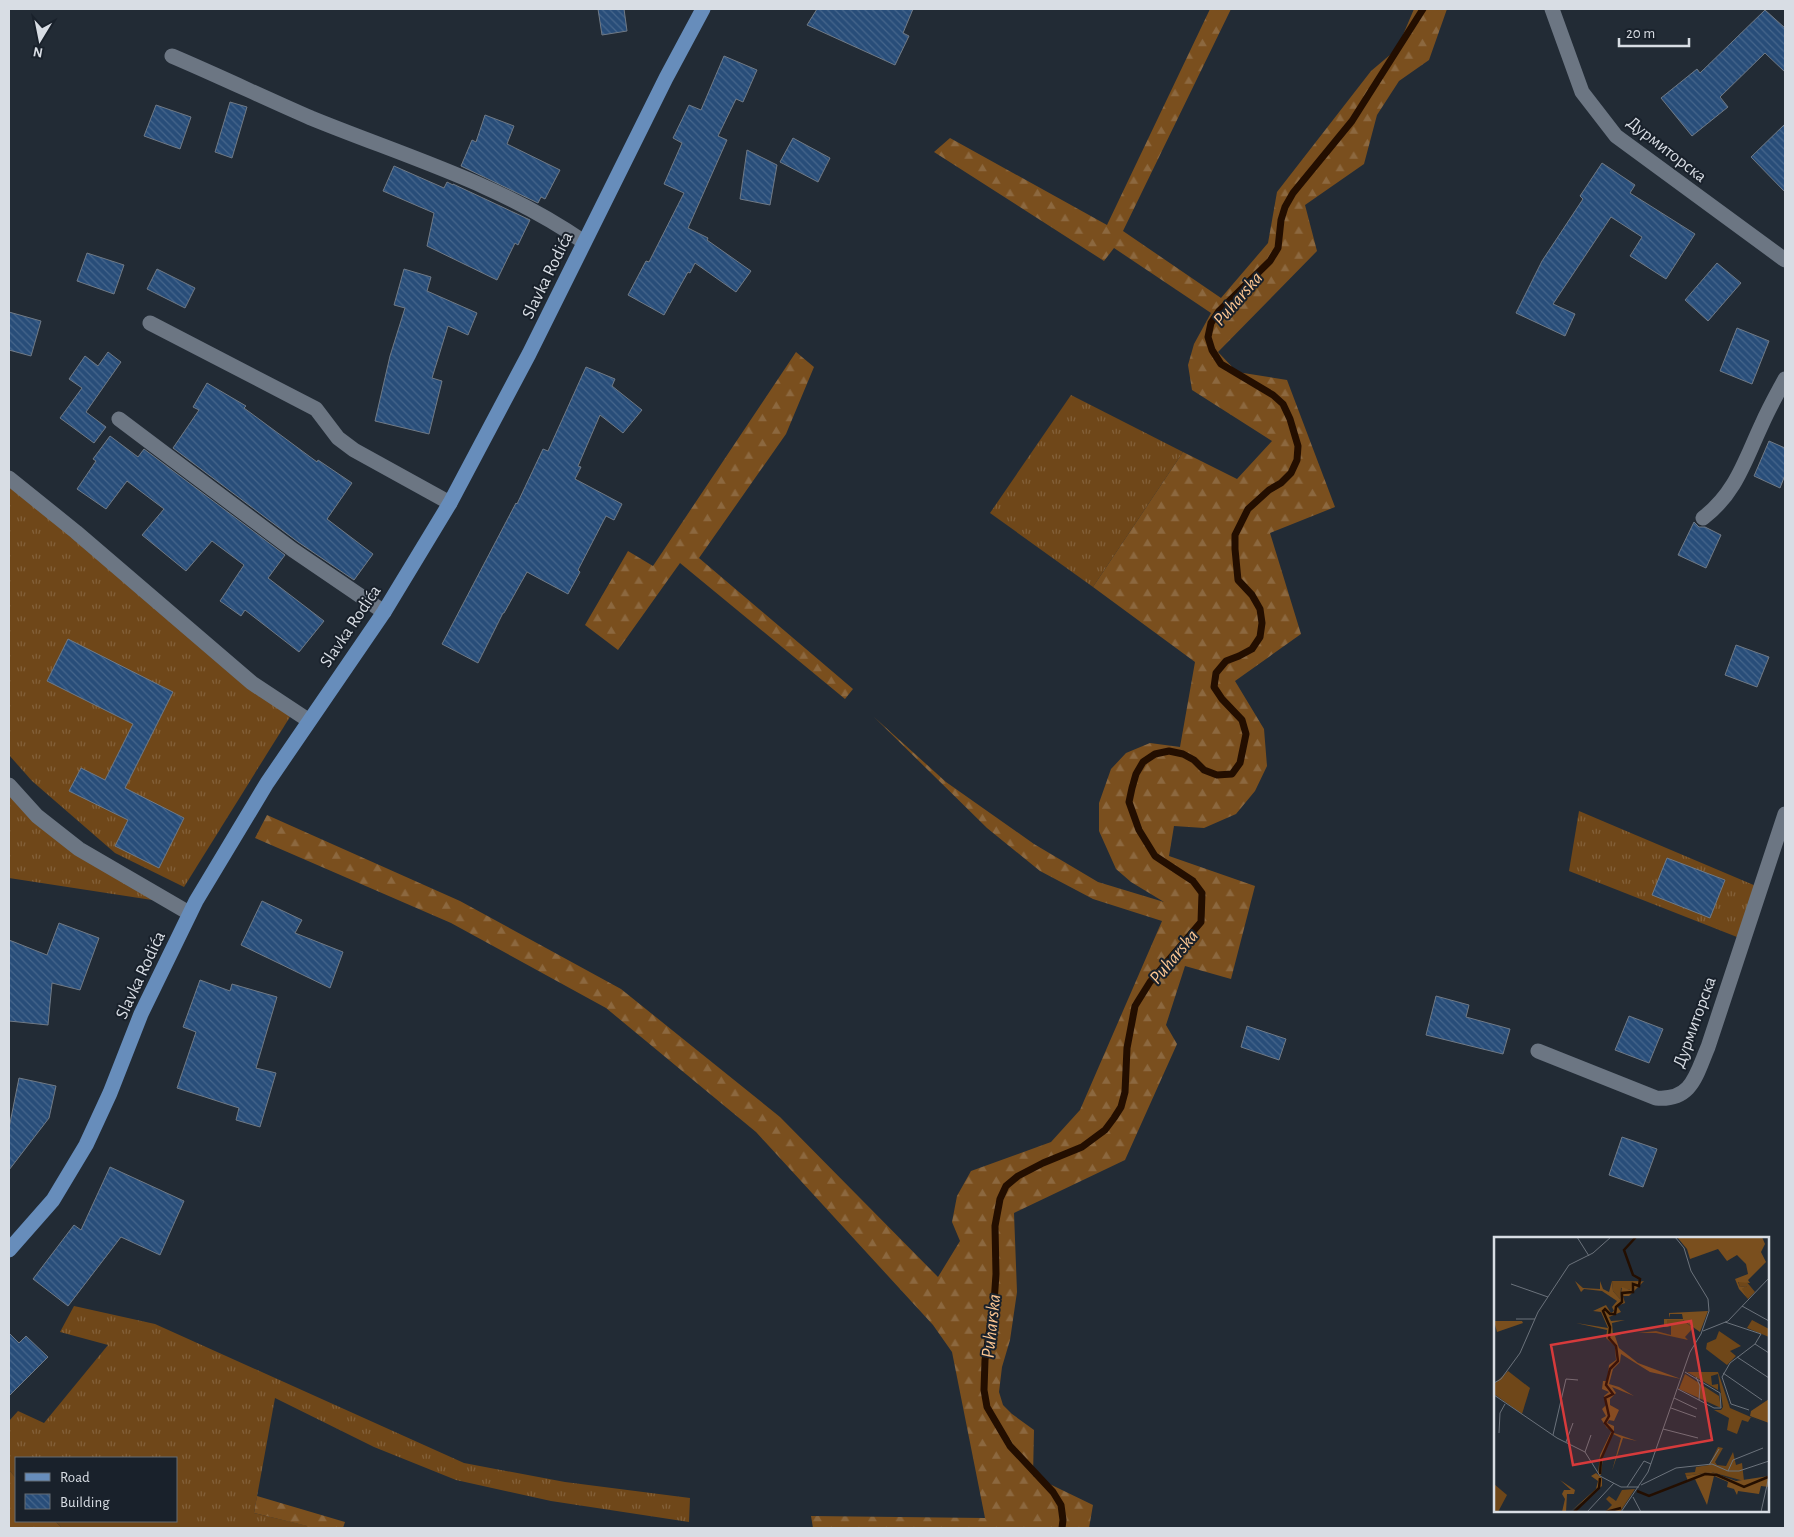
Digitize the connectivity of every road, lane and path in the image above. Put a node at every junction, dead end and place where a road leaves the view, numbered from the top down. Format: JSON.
{"nodes":[{"id":1,"x":703,"y":9,"type":"edge"},
{"id":2,"x":1552,"y":9,"type":"edge"},
{"id":3,"x":172,"y":56,"type":"dead end"},
{"id":4,"x":584,"y":242,"type":"junction"},
{"id":5,"x":1785,"y":260,"type":"edge"},
{"id":6,"x":150,"y":323,"type":"dead end"},
{"id":7,"x":1785,"y":379,"type":"edge"},
{"id":8,"x":119,"y":419,"type":"dead end"},
{"id":9,"x":9,"y":478,"type":"edge"},
{"id":10,"x":450,"y":503,"type":"junction"},
{"id":11,"x":1703,"y":518,"type":"dead end"},
{"id":12,"x":384,"y":612,"type":"junction"},
{"id":13,"x":308,"y":720,"type":"junction"},
{"id":14,"x":9,"y":785,"type":"edge"},
{"id":15,"x":1785,"y":814,"type":"edge"},
{"id":16,"x":190,"y":913,"type":"junction"},
{"id":17,"x":1538,"y":1051,"type":"dead end"},
{"id":18,"x":9,"y":1250,"type":"edge"}],
"edges":[{"from":1,"to":4,"type":"main road","name":"Slavka Rodića"},
{"from":2,"to":5,"type":"street","name":"Дурмиторска"},
{"from":3,"to":4,"type":"street"},
{"from":4,"to":10,"type":"main road","name":"Slavka Rodića"},
{"from":6,"to":10,"type":"street"},
{"from":7,"to":11,"type":"street"},
{"from":8,"to":12,"type":"street"},
{"from":9,"to":13,"type":"street"},
{"from":10,"to":12,"type":"main road","name":"Slavka Rodića"},
{"from":12,"to":13,"type":"main road","name":"Slavka Rodića"},
{"from":13,"to":16,"type":"main road","name":"Slavka Rodića"},
{"from":14,"to":16,"type":"street"},
{"from":15,"to":17,"type":"street","name":"Дурмиторска"},
{"from":16,"to":18,"type":"main road","name":"Slavka Rodića"}]}
